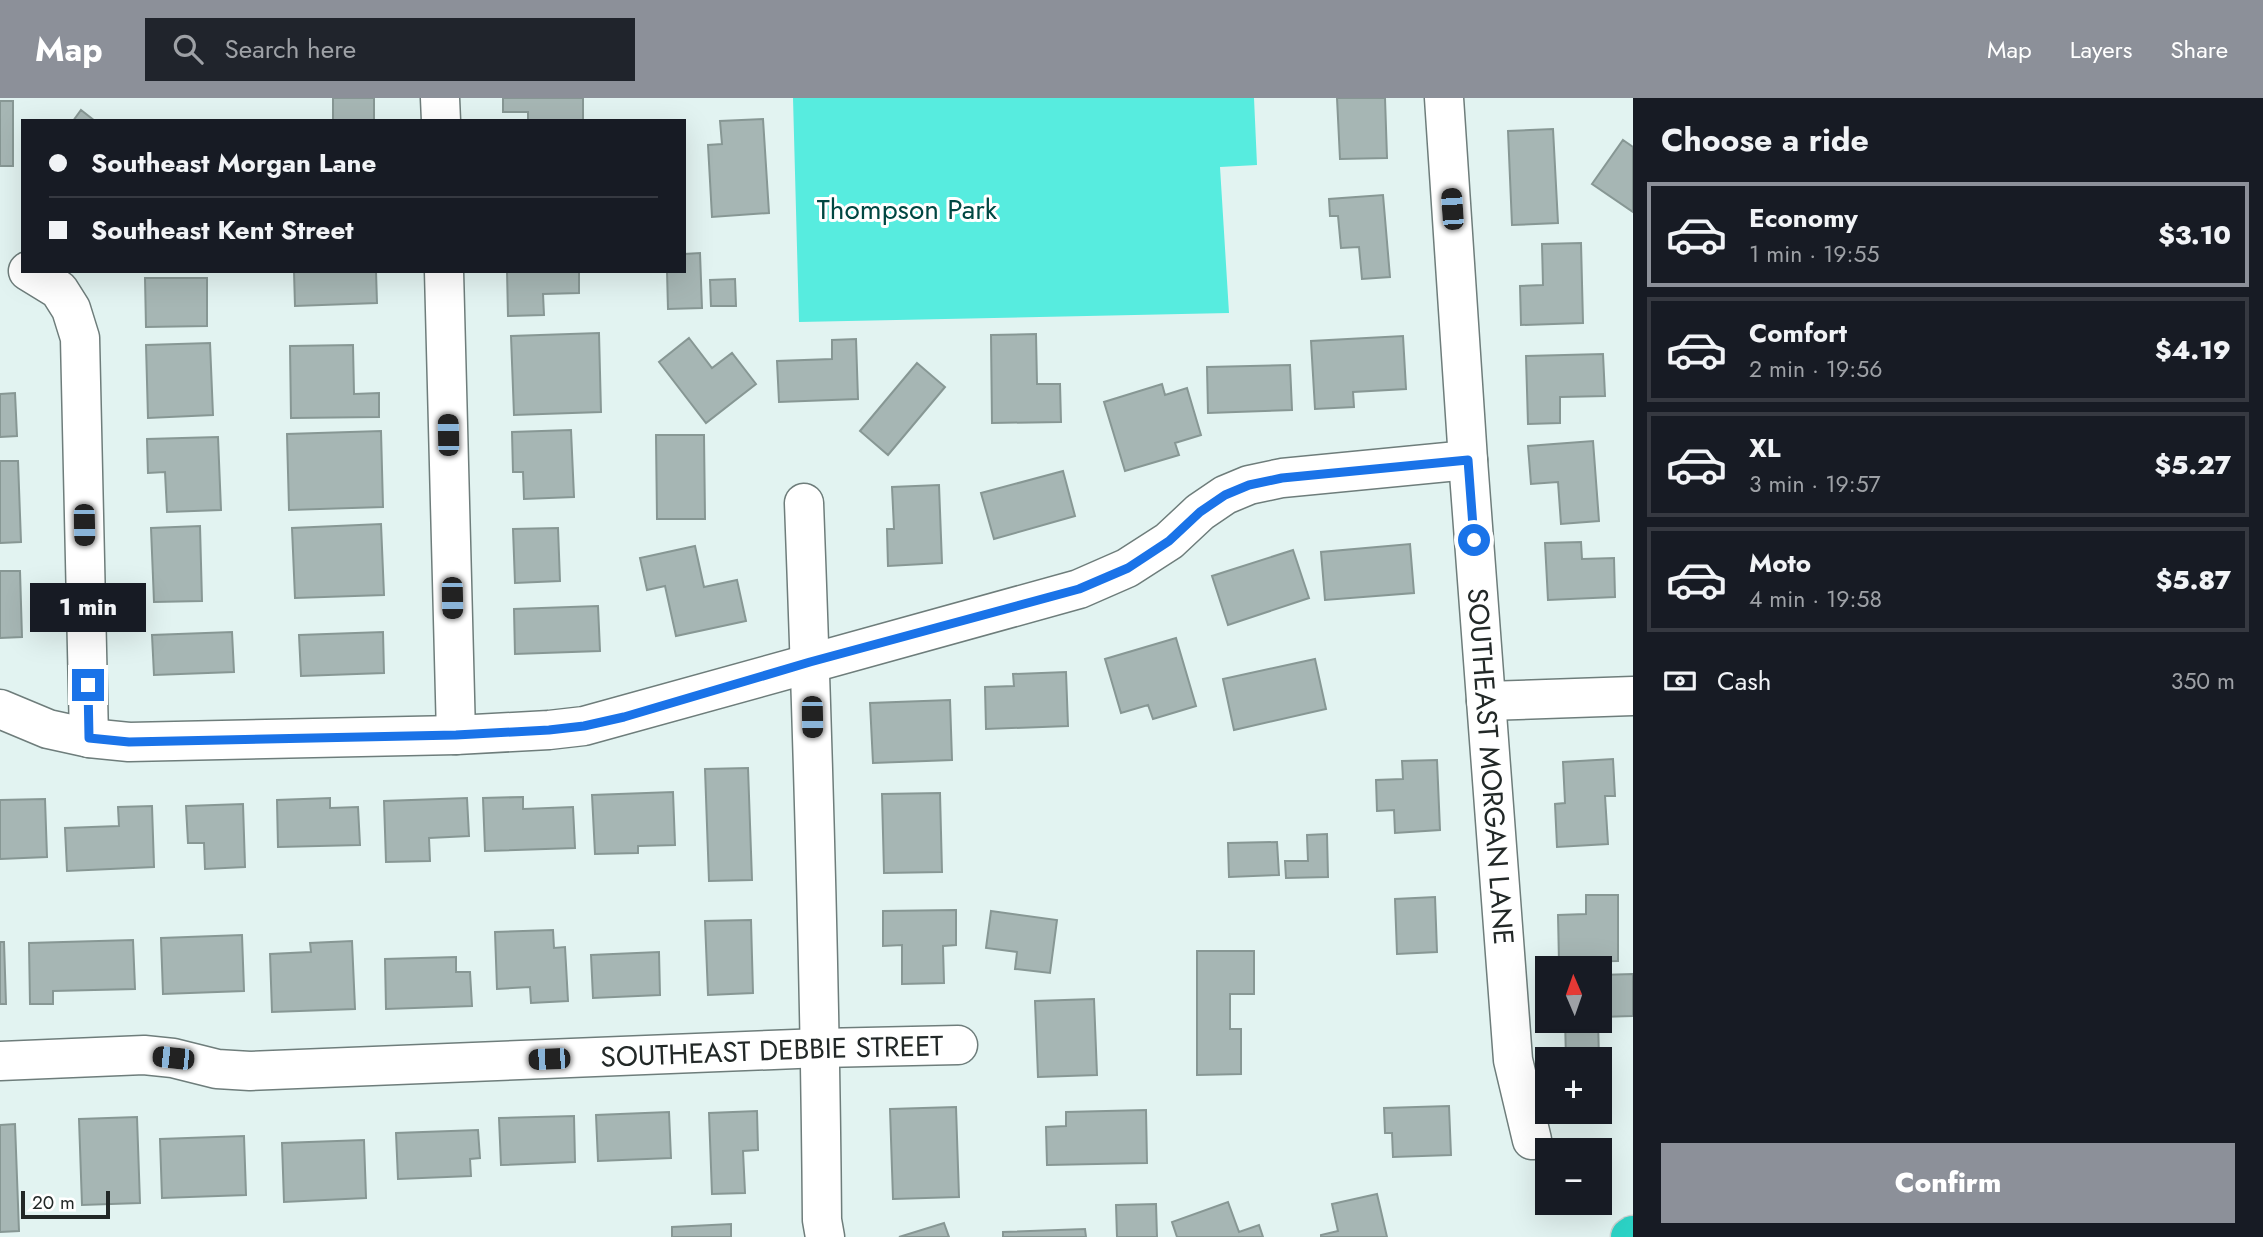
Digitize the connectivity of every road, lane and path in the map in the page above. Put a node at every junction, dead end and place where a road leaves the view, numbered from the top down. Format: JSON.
{"nodes":[{"id":1,"x":440,"y":98,"type":"edge"},
{"id":2,"x":1444,"y":98,"type":"edge"},
{"id":3,"x":440,"y":119,"type":"edge"},
{"id":4,"x":32,"y":273,"type":"edge"},
{"id":5,"x":444,"y":273,"type":"edge"},
{"id":6,"x":1468,"y":460,"type":"junction"},
{"id":7,"x":804,"y":503,"type":"dead end"},
{"id":8,"x":810,"y":662,"type":"junction"},
{"id":9,"x":1633,"y":696,"type":"edge"},
{"id":10,"x":1486,"y":701,"type":"junction"},
{"id":11,"x":0,"y":709,"type":"edge"},
{"id":12,"x":456,"y":735,"type":"junction"},
{"id":13,"x":89,"y":738,"type":"junction"},
{"id":14,"x":958,"y":1045,"type":"dead end"},
{"id":15,"x":821,"y":1048,"type":"junction"},
{"id":16,"x":0,"y":1061,"type":"edge"},
{"id":17,"x":1532,"y":1140,"type":"dead end"},
{"id":18,"x":825,"y":1237,"type":"edge"}],
"edges":[{"from":1,"to":3,"type":"street"},
{"from":2,"to":6,"type":"street","name":"SOUTHEAST MORGAN LANE"},
{"from":4,"to":13,"type":"street"},
{"from":5,"to":12,"type":"street"},
{"from":6,"to":8,"type":"street"},
{"from":6,"to":10,"type":"street","name":"SOUTHEAST MORGAN LANE"},
{"from":7,"to":8,"type":"street"},
{"from":8,"to":12,"type":"street"},
{"from":8,"to":15,"type":"street"},
{"from":9,"to":10,"type":"street"},
{"from":10,"to":17,"type":"street","name":"SOUTHEAST MORGAN LANE"},
{"from":11,"to":13,"type":"street"},
{"from":12,"to":13,"type":"street"},
{"from":14,"to":15,"type":"street","name":"SOUTHEAST DEBBIE STREET"},
{"from":15,"to":16,"type":"street","name":"SOUTHEAST DEBBIE STREET"},
{"from":15,"to":18,"type":"street"}]}
